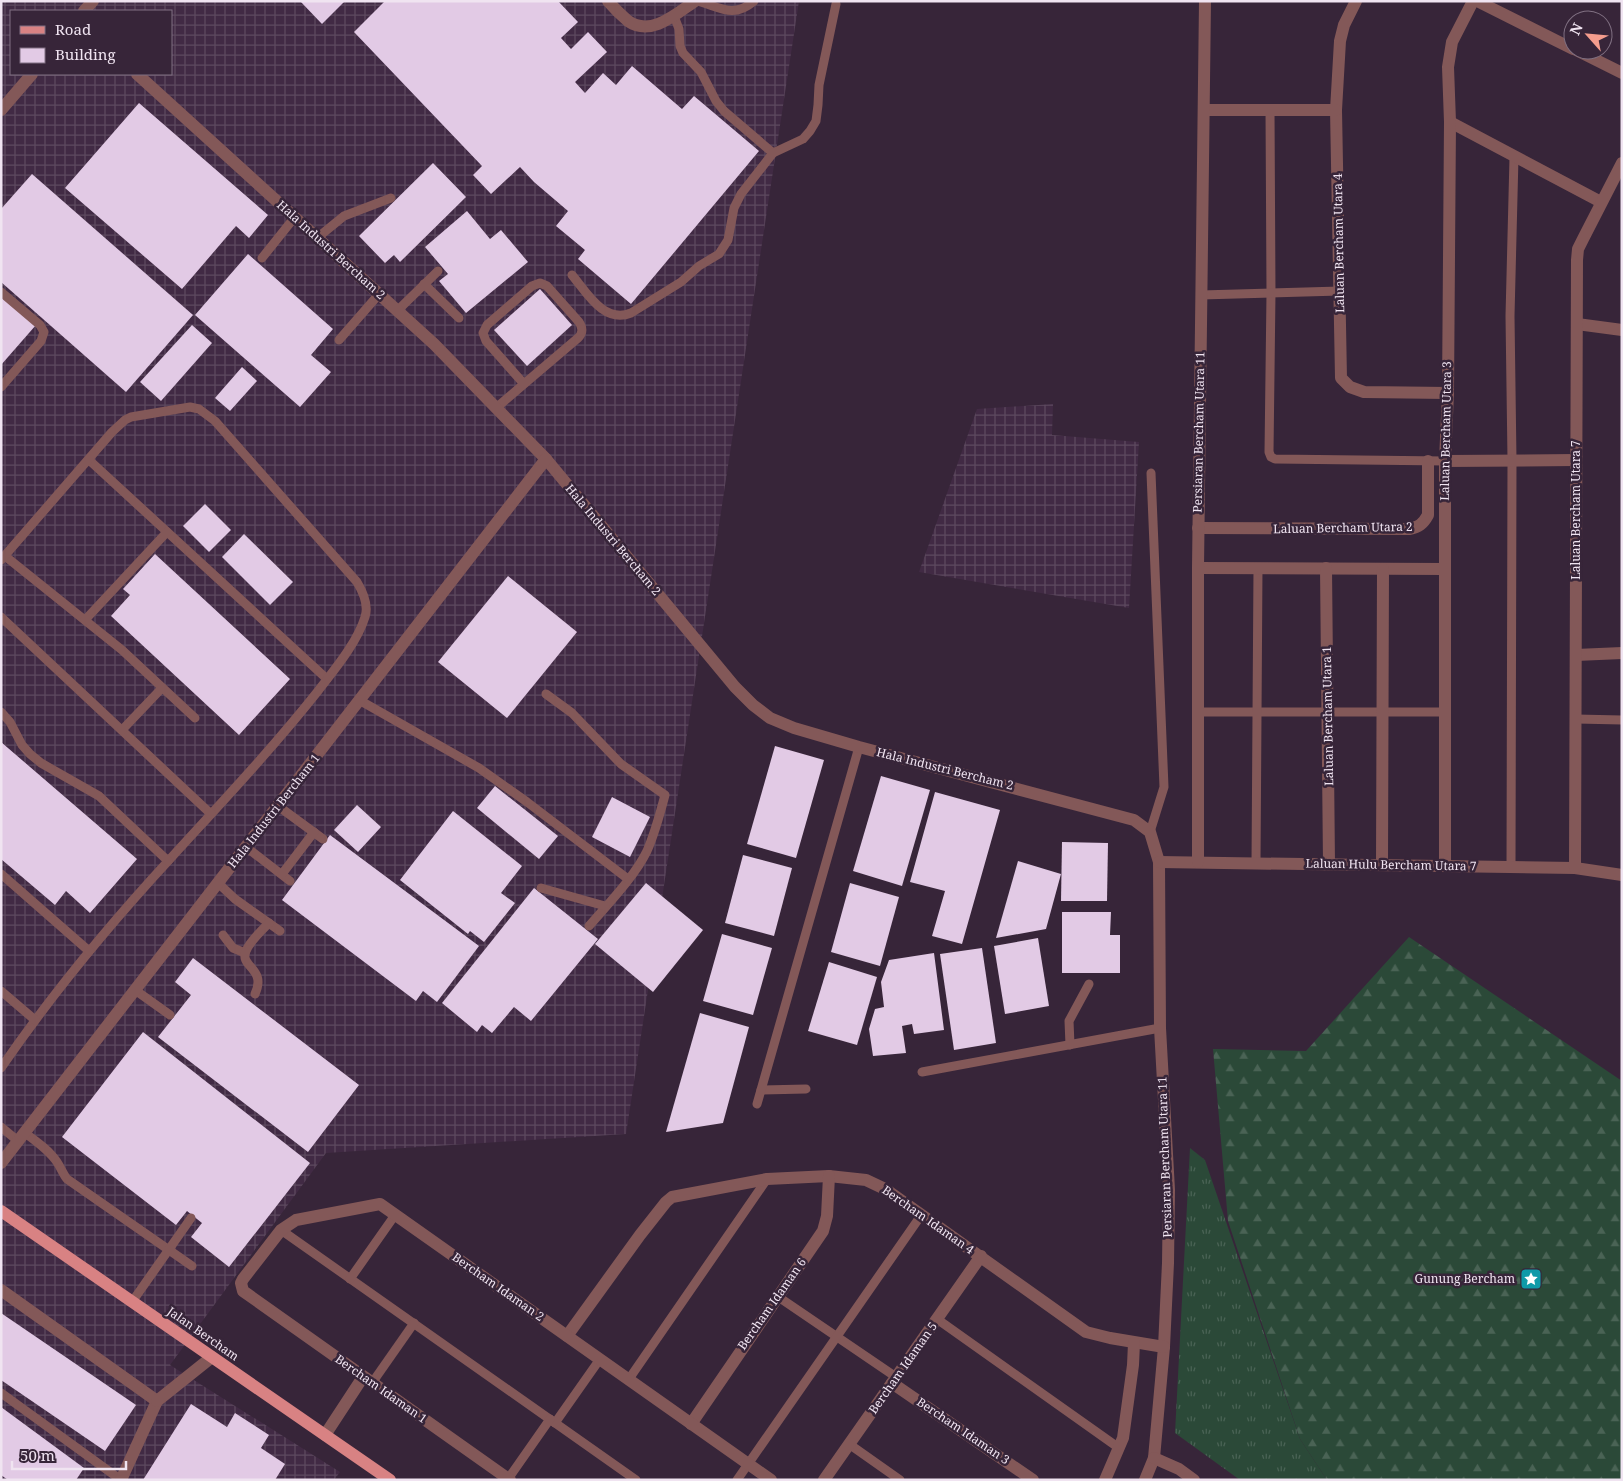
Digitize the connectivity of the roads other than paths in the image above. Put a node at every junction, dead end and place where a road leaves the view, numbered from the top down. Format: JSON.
{"nodes":[{"id":1,"x":608,"y":1,"type":"edge"},
{"id":2,"x":696,"y":1,"type":"edge"},
{"id":3,"x":754,"y":1,"type":"edge"},
{"id":4,"x":1205,"y":1,"type":"edge"},
{"id":5,"x":1356,"y":1,"type":"edge"},
{"id":6,"x":1473,"y":1,"type":"edge"},
{"id":7,"x":1477,"y":1,"type":"edge"},
{"id":8,"x":836,"y":4,"type":"dead end"},
{"id":9,"x":674,"y":16,"type":"junction"},
{"id":10,"x":1563,"y":44,"type":"edge"},
{"id":11,"x":1596,"y":60,"type":"edge"},
{"id":12,"x":1622,"y":73,"type":"edge"},
{"id":13,"x":31,"y":75,"type":"edge"},
{"id":14,"x":137,"y":75,"type":"edge"},
{"id":15,"x":1,"y":110,"type":"edge"},
{"id":16,"x":1204,"y":110,"type":"junction"},
{"id":17,"x":1270,"y":110,"type":"junction"},
{"id":18,"x":1336,"y":110,"type":"junction"},
{"id":19,"x":1450,"y":122,"type":"junction"},
{"id":20,"x":773,"y":153,"type":"junction"},
{"id":21,"x":1514,"y":157,"type":"junction"},
{"id":22,"x":1622,"y":163,"type":"edge"},
{"id":23,"x":391,"y":198,"type":"dead end"},
{"id":24,"x":1601,"y":202,"type":"junction"},
{"id":25,"x":294,"y":218,"type":"junction"},
{"id":26,"x":317,"y":238,"type":"junction"},
{"id":27,"x":262,"y":258,"type":"dead end"},
{"id":28,"x":438,"y":271,"type":"dead end"},
{"id":29,"x":572,"y":275,"type":"dead end"},
{"id":30,"x":424,"y":284,"type":"junction"},
{"id":31,"x":1340,"y":291,"type":"junction"},
{"id":32,"x":1,"y":292,"type":"edge"},
{"id":33,"x":380,"y":293,"type":"junction"},
{"id":34,"x":1271,"y":293,"type":"junction"},
{"id":35,"x":1201,"y":295,"type":"junction"},
{"id":36,"x":398,"y":310,"type":"junction"},
{"id":37,"x":459,"y":318,"type":"dead end"},
{"id":38,"x":1577,"y":324,"type":"junction"},
{"id":39,"x":1622,"y":330,"type":"edge"},
{"id":40,"x":339,"y":340,"type":"dead end"},
{"id":41,"x":524,"y":384,"type":"junction"},
{"id":42,"x":1,"y":387,"type":"edge"},
{"id":43,"x":1448,"y":393,"type":"junction"},
{"id":44,"x":496,"y":408,"type":"junction"},
{"id":45,"x":89,"y":460,"type":"junction"},
{"id":46,"x":546,"y":460,"type":"junction"},
{"id":47,"x":1512,"y":460,"type":"junction"},
{"id":48,"x":1576,"y":460,"type":"junction"},
{"id":49,"x":1428,"y":461,"type":"junction"},
{"id":50,"x":1445,"y":461,"type":"junction"},
{"id":51,"x":1152,"y":473,"type":"dead end"},
{"id":52,"x":1198,"y":528,"type":"junction"},
{"id":53,"x":167,"y":532,"type":"junction"},
{"id":54,"x":3,"y":558,"type":"edge"},
{"id":55,"x":1198,"y":568,"type":"junction"},
{"id":56,"x":1258,"y":568,"type":"junction"},
{"id":57,"x":1326,"y":568,"type":"junction"},
{"id":58,"x":1383,"y":569,"type":"junction"},
{"id":59,"x":1445,"y":569,"type":"junction"},
{"id":60,"x":1,"y":617,"type":"edge"},
{"id":61,"x":85,"y":620,"type":"junction"},
{"id":62,"x":1622,"y":653,"type":"edge"},
{"id":63,"x":1576,"y":655,"type":"junction"},
{"id":64,"x":327,"y":679,"type":"junction"},
{"id":65,"x":162,"y":688,"type":"junction"},
{"id":66,"x":546,"y":694,"type":"dead end"},
{"id":67,"x":359,"y":700,"type":"junction"},
{"id":68,"x":1,"y":712,"type":"edge"},
{"id":69,"x":1199,"y":712,"type":"junction"},
{"id":70,"x":1258,"y":712,"type":"junction"},
{"id":71,"x":1328,"y":712,"type":"junction"},
{"id":72,"x":1382,"y":712,"type":"junction"},
{"id":73,"x":1445,"y":712,"type":"junction"},
{"id":74,"x":195,"y":718,"type":"dead end"},
{"id":75,"x":1576,"y":719,"type":"junction"},
{"id":76,"x":1622,"y":720,"type":"edge"},
{"id":77,"x":122,"y":730,"type":"junction"},
{"id":78,"x":859,"y":747,"type":"junction"},
{"id":79,"x":278,"y":806,"type":"junction"},
{"id":80,"x":211,"y":814,"type":"junction"},
{"id":81,"x":314,"y":832,"type":"junction"},
{"id":82,"x":1150,"y":832,"type":"junction"},
{"id":83,"x":323,"y":839,"type":"dead end"},
{"id":84,"x":246,"y":847,"type":"junction"},
{"id":85,"x":168,"y":861,"type":"junction"},
{"id":86,"x":1160,"y":862,"type":"junction"},
{"id":87,"x":1198,"y":862,"type":"junction"},
{"id":88,"x":1256,"y":863,"type":"junction"},
{"id":89,"x":1329,"y":864,"type":"junction"},
{"id":90,"x":1382,"y":865,"type":"junction"},
{"id":91,"x":1445,"y":866,"type":"junction"},
{"id":92,"x":1511,"y":867,"type":"junction"},
{"id":93,"x":1575,"y":868,"type":"junction"},
{"id":94,"x":1,"y":874,"type":"edge"},
{"id":95,"x":282,"y":874,"type":"junction"},
{"id":96,"x":1622,"y":875,"type":"edge"},
{"id":97,"x":628,"y":879,"type":"junction"},
{"id":98,"x":290,"y":880,"type":"dead end"},
{"id":99,"x":218,"y":883,"type":"junction"},
{"id":100,"x":541,"y":888,"type":"dead end"},
{"id":101,"x":605,"y":906,"type":"junction"},
{"id":102,"x":269,"y":923,"type":"junction"},
{"id":103,"x":589,"y":926,"type":"dead end"},
{"id":104,"x":280,"y":931,"type":"dead end"},
{"id":105,"x":222,"y":935,"type":"dead end"},
{"id":106,"x":89,"y":952,"type":"junction"},
{"id":107,"x":244,"y":953,"type":"junction"},
{"id":108,"x":1090,"y":984,"type":"dead end"},
{"id":109,"x":135,"y":990,"type":"junction"},
{"id":110,"x":1,"y":991,"type":"edge"},
{"id":111,"x":255,"y":994,"type":"dead end"},
{"id":112,"x":170,"y":1015,"type":"dead end"},
{"id":113,"x":35,"y":1020,"type":"junction"},
{"id":114,"x":1160,"y":1028,"type":"junction"},
{"id":115,"x":1070,"y":1045,"type":"junction"},
{"id":116,"x":1,"y":1068,"type":"edge"},
{"id":117,"x":922,"y":1072,"type":"dead end"},
{"id":118,"x":806,"y":1089,"type":"dead end"},
{"id":119,"x":761,"y":1090,"type":"junction"},
{"id":120,"x":757,"y":1104,"type":"dead end"},
{"id":121,"x":1,"y":1127,"type":"edge"},
{"id":122,"x":21,"y":1137,"type":"junction"},
{"id":123,"x":1,"y":1163,"type":"edge"},
{"id":124,"x":829,"y":1176,"type":"junction"},
{"id":125,"x":767,"y":1179,"type":"junction"},
{"id":126,"x":1,"y":1211,"type":"edge"},
{"id":127,"x":922,"y":1214,"type":"junction"},
{"id":128,"x":395,"y":1215,"type":"junction"},
{"id":129,"x":191,"y":1218,"type":"dead end"},
{"id":130,"x":280,"y":1230,"type":"junction"},
{"id":131,"x":168,"y":1250,"type":"junction"},
{"id":132,"x":981,"y":1256,"type":"junction"},
{"id":133,"x":192,"y":1266,"type":"dead end"},
{"id":134,"x":350,"y":1279,"type":"junction"},
{"id":135,"x":1,"y":1290,"type":"edge"},
{"id":136,"x":777,"y":1296,"type":"junction"},
{"id":137,"x":251,"y":1298,"type":"joint"},
{"id":138,"x":132,"y":1302,"type":"junction"},
{"id":139,"x":937,"y":1319,"type":"junction"},
{"id":140,"x":414,"y":1323,"type":"junction"},
{"id":141,"x":567,"y":1336,"type":"junction"},
{"id":142,"x":837,"y":1336,"type":"junction"},
{"id":143,"x":1134,"y":1343,"type":"junction"},
{"id":144,"x":1164,"y":1347,"type":"junction"},
{"id":145,"x":212,"y":1357,"type":"junction"},
{"id":146,"x":600,"y":1359,"type":"junction"},
{"id":147,"x":629,"y":1379,"type":"junction"},
{"id":148,"x":368,"y":1380,"type":"junction"},
{"id":149,"x":894,"y":1380,"type":"junction"},
{"id":150,"x":1,"y":1393,"type":"edge"},
{"id":151,"x":157,"y":1401,"type":"junction"},
{"id":152,"x":553,"y":1421,"type":"junction"},
{"id":153,"x":691,"y":1424,"type":"junction"},
{"id":154,"x":326,"y":1435,"type":"junction"},
{"id":155,"x":849,"y":1444,"type":"junction"},
{"id":156,"x":1119,"y":1448,"type":"junction"},
{"id":157,"x":1154,"y":1458,"type":"junction"},
{"id":158,"x":748,"y":1464,"type":"junction"},
{"id":159,"x":509,"y":1479,"type":"edge"},
{"id":160,"x":121,"y":1480,"type":"edge"},
{"id":161,"x":390,"y":1480,"type":"edge"},
{"id":162,"x":636,"y":1480,"type":"edge"},
{"id":163,"x":737,"y":1480,"type":"edge"},
{"id":164,"x":771,"y":1480,"type":"edge"},
{"id":165,"x":824,"y":1480,"type":"edge"},
{"id":166,"x":900,"y":1480,"type":"edge"},
{"id":167,"x":1033,"y":1480,"type":"edge"},
{"id":168,"x":1105,"y":1480,"type":"edge"},
{"id":169,"x":1145,"y":1480,"type":"edge"},
{"id":170,"x":1194,"y":1480,"type":"edge"}],
"edges":[{"from":1,"to":9,"type":"street"},
{"from":2,"to":3,"type":"lane"},
{"from":2,"to":9,"type":"street"},
{"from":4,"to":16,"type":"street","name":"Persiaran Bercham Utara 11"},
{"from":5,"to":18,"type":"street","name":"Laluan Bercham Utara 4"},
{"from":6,"to":19,"type":"street","name":"Laluan Bercham Utara 3"},
{"from":7,"to":10,"type":"street"},
{"from":8,"to":20,"type":"lane"},
{"from":9,"to":20,"type":"lane"},
{"from":11,"to":12,"type":"street"},
{"from":13,"to":15,"type":"street"},
{"from":14,"to":25,"type":"street","name":"Hala Industri Bercham 2"},
{"from":16,"to":17,"type":"street"},
{"from":16,"to":35,"type":"street","name":"Persiaran Bercham Utara 11"},
{"from":17,"to":18,"type":"street"},
{"from":17,"to":34,"type":"lane"},
{"from":18,"to":31,"type":"street","name":"Laluan Bercham Utara 4"},
{"from":19,"to":21,"type":"street"},
{"from":19,"to":43,"type":"street","name":"Laluan Bercham Utara 3"},
{"from":20,"to":29,"type":"lane"},
{"from":21,"to":24,"type":"street"},
{"from":21,"to":47,"type":"lane"},
{"from":22,"to":24,"type":"street","name":"Laluan Bercham Utara 7"},
{"from":23,"to":26,"type":"lane"},
{"from":24,"to":38,"type":"street","name":"Laluan Bercham Utara 7"},
{"from":25,"to":26,"type":"street","name":"Hala Industri Bercham 2"},
{"from":25,"to":27,"type":"lane"},
{"from":26,"to":33,"type":"street","name":"Hala Industri Bercham 2"},
{"from":28,"to":30,"type":"lane"},
{"from":30,"to":36,"type":"lane"},
{"from":30,"to":37,"type":"lane"},
{"from":31,"to":34,"type":"lane"},
{"from":31,"to":43,"type":"street","name":"Laluan Bercham Utara 4"},
{"from":32,"to":42,"type":"lane"},
{"from":33,"to":36,"type":"street","name":"Hala Industri Bercham 2"},
{"from":33,"to":40,"type":"lane"},
{"from":34,"to":35,"type":"lane"},
{"from":34,"to":49,"type":"lane"},
{"from":35,"to":52,"type":"street","name":"Persiaran Bercham Utara 11"},
{"from":36,"to":44,"type":"street","name":"Hala Industri Bercham 2"},
{"from":38,"to":39,"type":"street"},
{"from":38,"to":48,"type":"street","name":"Laluan Bercham Utara 7"},
{"from":41,"to":41,"type":"lane"},
{"from":41,"to":44,"type":"lane"},
{"from":43,"to":50,"type":"street","name":"Laluan Bercham Utara 3"},
{"from":44,"to":46,"type":"street","name":"Hala Industri Bercham 2"},
{"from":45,"to":53,"type":"lane"},
{"from":45,"to":54,"type":"lane"},
{"from":45,"to":64,"type":"lane"},
{"from":46,"to":67,"type":"street","name":"Hala Industri Bercham 1"},
{"from":46,"to":78,"type":"street","name":"Hala Industri Bercham 2"},
{"from":47,"to":48,"type":"street"},
{"from":47,"to":50,"type":"street"},
{"from":47,"to":92,"type":"lane"},
{"from":48,"to":63,"type":"street","name":"Laluan Bercham Utara 7"},
{"from":49,"to":50,"type":"lane"},
{"from":49,"to":52,"type":"street","name":"Laluan Bercham Utara 2"},
{"from":50,"to":59,"type":"street","name":"Laluan Bercham Utara 3"},
{"from":51,"to":82,"type":"lane"},
{"from":52,"to":55,"type":"street","name":"Persiaran Bercham Utara 11"},
{"from":53,"to":61,"type":"lane"},
{"from":53,"to":64,"type":"lane"},
{"from":54,"to":61,"type":"lane"},
{"from":55,"to":56,"type":"street"},
{"from":55,"to":69,"type":"street","name":"Persiaran Bercham Utara 11"},
{"from":56,"to":57,"type":"street"},
{"from":56,"to":70,"type":"lane"},
{"from":57,"to":58,"type":"street"},
{"from":57,"to":71,"type":"street","name":"Laluan Bercham Utara 1"},
{"from":58,"to":59,"type":"street"},
{"from":58,"to":72,"type":"street"},
{"from":59,"to":73,"type":"street","name":"Laluan Bercham Utara 3"},
{"from":60,"to":77,"type":"lane"},
{"from":61,"to":65,"type":"lane"},
{"from":62,"to":63,"type":"street"},
{"from":63,"to":75,"type":"street","name":"Laluan Bercham Utara 7"},
{"from":64,"to":80,"type":"lane"},
{"from":65,"to":74,"type":"lane"},
{"from":65,"to":77,"type":"lane"},
{"from":66,"to":97,"type":"lane"},
{"from":67,"to":79,"type":"street","name":"Hala Industri Bercham 1"},
{"from":67,"to":97,"type":"lane"},
{"from":68,"to":85,"type":"lane"},
{"from":69,"to":70,"type":"lane"},
{"from":69,"to":87,"type":"street","name":"Persiaran Bercham Utara 11"},
{"from":70,"to":71,"type":"lane"},
{"from":70,"to":88,"type":"lane"},
{"from":71,"to":72,"type":"lane"},
{"from":71,"to":89,"type":"street","name":"Laluan Bercham Utara 1"},
{"from":72,"to":73,"type":"lane"},
{"from":72,"to":90,"type":"street"},
{"from":73,"to":91,"type":"street","name":"Laluan Bercham Utara 3"},
{"from":75,"to":76,"type":"lane"},
{"from":75,"to":93,"type":"street","name":"Laluan Bercham Utara 7"},
{"from":77,"to":80,"type":"lane"},
{"from":78,"to":82,"type":"street","name":"Hala Industri Bercham 2"},
{"from":78,"to":119,"type":"lane"},
{"from":79,"to":81,"type":"lane"},
{"from":79,"to":84,"type":"street","name":"Hala Industri Bercham 1"},
{"from":80,"to":85,"type":"lane"},
{"from":81,"to":83,"type":"lane"},
{"from":81,"to":95,"type":"lane"},
{"from":82,"to":86,"type":"street"},
{"from":84,"to":95,"type":"lane"},
{"from":84,"to":99,"type":"street","name":"Hala Industri Bercham 1"},
{"from":85,"to":106,"type":"lane"},
{"from":86,"to":87,"type":"street","name":"Laluan Hulu Bercham Utara 7"},
{"from":86,"to":114,"type":"street","name":"Persiaran Bercham Utara 11"},
{"from":87,"to":88,"type":"street","name":"Laluan Hulu Bercham Utara 7"},
{"from":88,"to":89,"type":"street","name":"Laluan Hulu Bercham Utara 7"},
{"from":89,"to":90,"type":"street","name":"Laluan Hulu Bercham Utara 7"},
{"from":90,"to":91,"type":"street","name":"Laluan Hulu Bercham Utara 7"},
{"from":91,"to":92,"type":"street","name":"Laluan Hulu Bercham Utara 7"},
{"from":92,"to":93,"type":"street","name":"Laluan Hulu Bercham Utara 7"},
{"from":93,"to":96,"type":"street","name":"Laluan Hulu Bercham Utara 7"},
{"from":94,"to":106,"type":"lane"},
{"from":95,"to":98,"type":"lane"},
{"from":97,"to":101,"type":"lane"},
{"from":99,"to":102,"type":"lane"},
{"from":99,"to":109,"type":"street","name":"Hala Industri Bercham 1"},
{"from":100,"to":101,"type":"lane"},
{"from":101,"to":103,"type":"lane"},
{"from":102,"to":104,"type":"lane"},
{"from":102,"to":107,"type":"lane"},
{"from":105,"to":107,"type":"lane"},
{"from":106,"to":113,"type":"lane"},
{"from":107,"to":111,"type":"lane"},
{"from":108,"to":115,"type":"lane"},
{"from":109,"to":112,"type":"lane"},
{"from":109,"to":122,"type":"street","name":"Hala Industri Bercham 1"},
{"from":110,"to":113,"type":"lane"},
{"from":113,"to":116,"type":"lane"},
{"from":114,"to":115,"type":"lane"},
{"from":114,"to":144,"type":"street","name":"Persiaran Bercham Utara 11"},
{"from":115,"to":117,"type":"lane"},
{"from":118,"to":119,"type":"lane"},
{"from":119,"to":120,"type":"lane"},
{"from":121,"to":122,"type":"lane"},
{"from":122,"to":123,"type":"street","name":"Hala Industri Bercham 1"},
{"from":122,"to":131,"type":"lane"},
{"from":124,"to":125,"type":"street","name":"Bercham Idaman 4"},
{"from":124,"to":127,"type":"street","name":"Bercham Idaman 4"},
{"from":124,"to":136,"type":"street","name":"Bercham Idaman 6"},
{"from":125,"to":141,"type":"street","name":"Bercham Idaman 4"},
{"from":125,"to":147,"type":"lane"},
{"from":126,"to":138,"type":"main road","name":"Jalan Bercham"},
{"from":127,"to":132,"type":"street","name":"Bercham Idaman 4"},
{"from":127,"to":142,"type":"lane"},
{"from":128,"to":130,"type":"street","name":"Bercham Idaman 2"},
{"from":128,"to":134,"type":"lane"},
{"from":128,"to":141,"type":"street","name":"Bercham Idaman 2"},
{"from":129,"to":131,"type":"lane"},
{"from":130,"to":134,"type":"lane"},
{"from":130,"to":137,"type":"street","name":"Bercham Idaman 2"},
{"from":131,"to":133,"type":"lane"},
{"from":131,"to":138,"type":"lane"},
{"from":132,"to":139,"type":"street","name":"Bercham Idaman 5"},
{"from":132,"to":143,"type":"street","name":"Bercham Idaman 4"},
{"from":134,"to":140,"type":"lane"},
{"from":135,"to":151,"type":"street"},
{"from":136,"to":142,"type":"lane"},
{"from":136,"to":153,"type":"street","name":"Bercham Idaman 6"},
{"from":137,"to":148,"type":"street","name":"Bercham Idaman 1"},
{"from":138,"to":145,"type":"main road","name":"Jalan Bercham"},
{"from":139,"to":149,"type":"street","name":"Bercham Idaman 5"},
{"from":139,"to":156,"type":"lane"},
{"from":140,"to":148,"type":"lane"},
{"from":140,"to":152,"type":"lane"},
{"from":141,"to":146,"type":"street","name":"Bercham Idaman 2"},
{"from":142,"to":149,"type":"lane"},
{"from":142,"to":158,"type":"lane"},
{"from":143,"to":144,"type":"street","name":"Bercham Idaman 4"},
{"from":143,"to":156,"type":"street"},
{"from":144,"to":157,"type":"street","name":"Persiaran Bercham Utara 11"},
{"from":145,"to":151,"type":"street"},
{"from":145,"to":154,"type":"main road","name":"Jalan Bercham"},
{"from":146,"to":147,"type":"street","name":"Bercham Idaman 2"},
{"from":146,"to":152,"type":"lane"},
{"from":147,"to":153,"type":"street","name":"Bercham Idaman 2"},
{"from":148,"to":154,"type":"street"},
{"from":148,"to":159,"type":"street","name":"Bercham Idaman 1"},
{"from":149,"to":155,"type":"street","name":"Bercham Idaman 5"},
{"from":149,"to":167,"type":"street","name":"Bercham Idaman 3"},
{"from":150,"to":160,"type":"lane"},
{"from":151,"to":160,"type":"street"},
{"from":152,"to":159,"type":"lane"},
{"from":152,"to":162,"type":"lane"},
{"from":153,"to":158,"type":"street","name":"Bercham Idaman 2"},
{"from":154,"to":161,"type":"main road","name":"Jalan Bercham"},
{"from":155,"to":165,"type":"street","name":"Bercham Idaman 5"},
{"from":155,"to":166,"type":"lane"},
{"from":156,"to":168,"type":"street"},
{"from":157,"to":169,"type":"street","name":"Persiaran Bercham Utara 11"},
{"from":157,"to":170,"type":"street"},
{"from":158,"to":163,"type":"lane"},
{"from":158,"to":164,"type":"street","name":"Bercham Idaman 2"}]}
